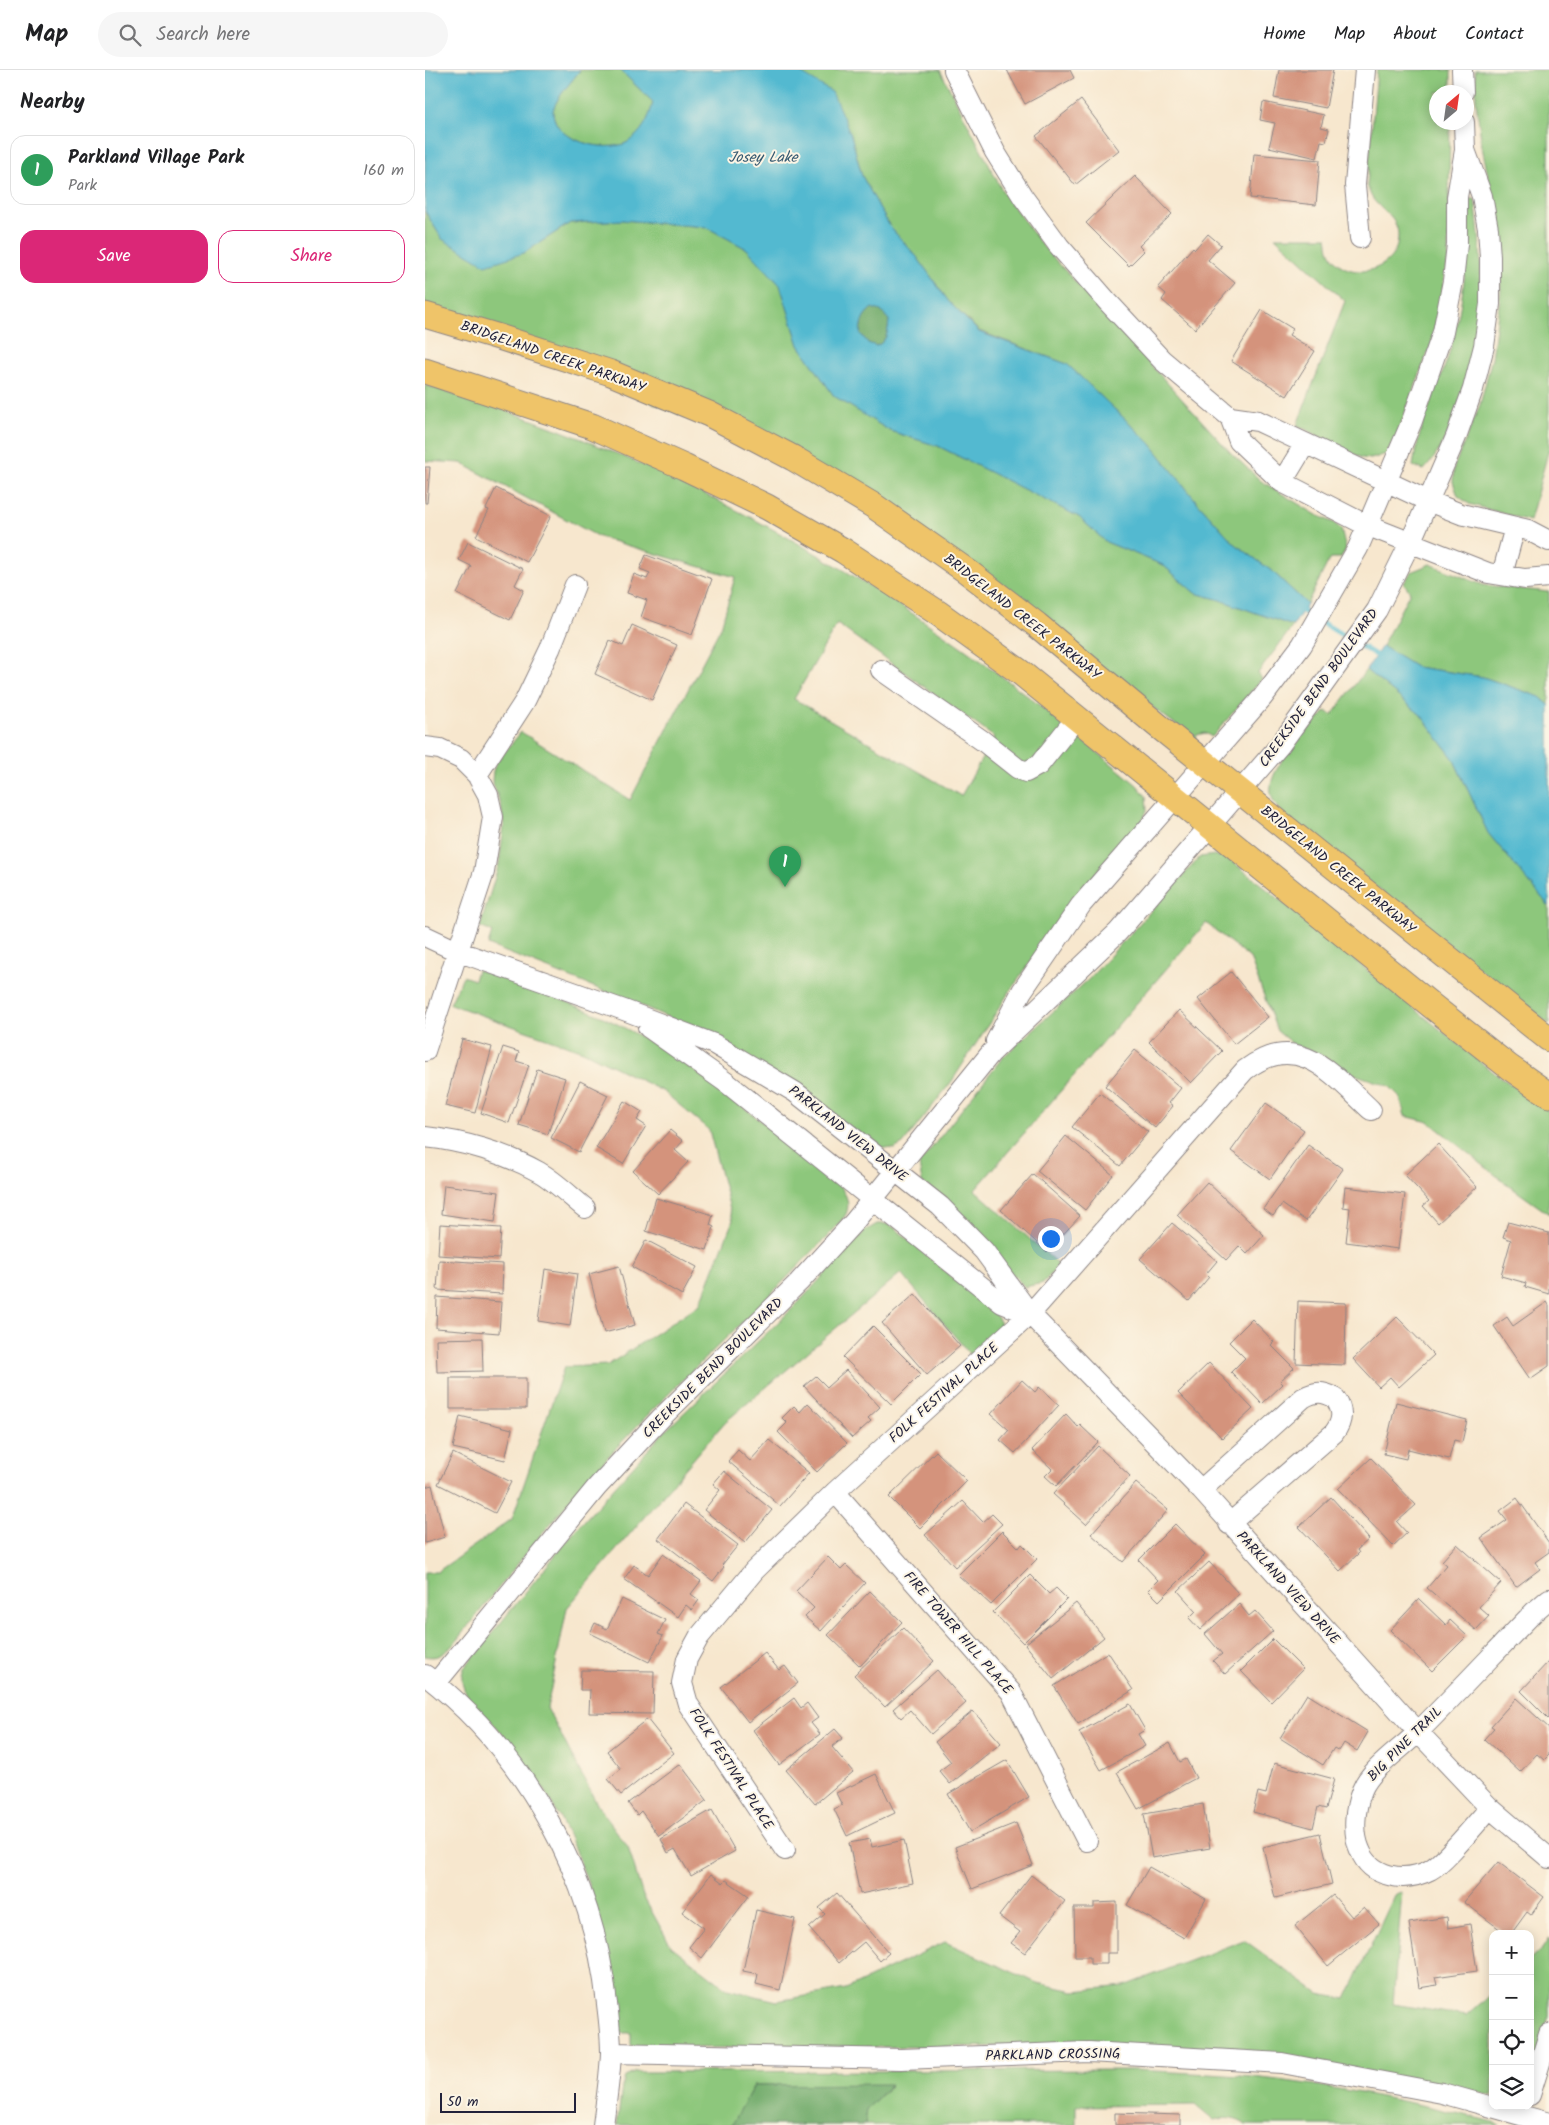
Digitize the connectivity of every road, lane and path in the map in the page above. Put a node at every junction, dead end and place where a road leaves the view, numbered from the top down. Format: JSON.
{"nodes":[{"id":1,"x":954,"y":70,"type":"edge"},
{"id":2,"x":1365,"y":70,"type":"edge"},
{"id":3,"x":1462,"y":70,"type":"edge"},
{"id":4,"x":1463,"y":85,"type":"edge"},
{"id":5,"x":1464,"y":130,"type":"edge"},
{"id":6,"x":1465,"y":150,"type":"junction"},
{"id":7,"x":1360,"y":238,"type":"dead end"},
{"id":8,"x":425,"y":315,"type":"edge"},
{"id":9,"x":425,"y":371,"type":"edge"},
{"id":10,"x":1230,"y":417,"type":"junction"},
{"id":11,"x":1305,"y":444,"type":"junction"},
{"id":12,"x":1282,"y":482,"type":"junction"},
{"id":13,"x":1385,"y":482,"type":"junction"},
{"id":14,"x":1428,"y":501,"type":"junction"},
{"id":15,"x":1366,"y":525,"type":"junction"},
{"id":16,"x":1515,"y":527,"type":"junction"},
{"id":17,"x":1549,"y":541,"type":"edge"},
{"id":18,"x":1410,"y":543,"type":"junction"},
{"id":19,"x":1503,"y":575,"type":"junction"},
{"id":20,"x":1549,"y":577,"type":"edge"},
{"id":21,"x":575,"y":585,"type":"dead end"},
{"id":22,"x":881,"y":670,"type":"dead end"},
{"id":23,"x":1077,"y":717,"type":"junction"},
{"id":24,"x":425,"y":746,"type":"edge"},
{"id":25,"x":1205,"y":763,"type":"junction"},
{"id":26,"x":477,"y":775,"type":"junction"},
{"id":27,"x":1240,"y":792,"type":"junction"},
{"id":28,"x":1176,"y":797,"type":"junction"},
{"id":29,"x":1209,"y":824,"type":"junction"},
{"id":30,"x":425,"y":936,"type":"edge"},
{"id":31,"x":457,"y":951,"type":"junction"},
{"id":32,"x":624,"y":1010,"type":"junction"},
{"id":33,"x":1549,"y":1039,"type":"edge"},
{"id":34,"x":425,"y":1051,"type":"edge"},
{"id":35,"x":991,"y":1053,"type":"junction"},
{"id":36,"x":1549,"y":1095,"type":"edge"},
{"id":37,"x":1371,"y":1110,"type":"dead end"},
{"id":38,"x":425,"y":1137,"type":"edge"},
{"id":39,"x":895,"y":1171,"type":"junction"},
{"id":40,"x":872,"y":1200,"type":"junction"},
{"id":41,"x":585,"y":1208,"type":"dead end"},
{"id":42,"x":1031,"y":1314,"type":"junction"},
{"id":43,"x":1201,"y":1490,"type":"junction"},
{"id":44,"x":835,"y":1492,"type":"junction"},
{"id":45,"x":1229,"y":1524,"type":"junction"},
{"id":46,"x":1549,"y":1599,"type":"edge"},
{"id":47,"x":430,"y":1679,"type":"edge"},
{"id":48,"x":1418,"y":1732,"type":"junction"},
{"id":49,"x":1490,"y":1808,"type":"junction"},
{"id":50,"x":1087,"y":1841,"type":"dead end"},
{"id":51,"x":785,"y":1850,"type":"dead end"},
{"id":52,"x":1549,"y":1858,"type":"edge"},
{"id":53,"x":1549,"y":2034,"type":"edge"},
{"id":54,"x":611,"y":2053,"type":"junction"},
{"id":55,"x":1534,"y":2082,"type":"edge"},
{"id":56,"x":1524,"y":2116,"type":"edge"},
{"id":57,"x":1549,"y":2123,"type":"edge"},
{"id":58,"x":603,"y":2125,"type":"edge"}],
"edges":[{"from":1,"to":10,"type":"street"},
{"from":2,"to":7,"type":"street"},
{"from":3,"to":4,"type":"street"},
{"from":5,"to":6,"type":"street","name":"CREEKSIDE BEND BOULEVARD"},
{"from":6,"to":13,"type":"street","name":"CREEKSIDE BEND BOULEVARD"},
{"from":6,"to":14,"type":"street","name":"CREEKSIDE BEND BOULEVARD"},
{"from":8,"to":25,"type":"main road","name":"BRIDGELAND CREEK PARKWAY"},
{"from":9,"to":23,"type":"main road"},
{"from":10,"to":11,"type":"street"},
{"from":10,"to":12,"type":"street"},
{"from":11,"to":12,"type":"street"},
{"from":11,"to":13,"type":"street"},
{"from":12,"to":15,"type":"street"},
{"from":13,"to":14,"type":"street"},
{"from":13,"to":15,"type":"street","name":"CREEKSIDE BEND BOULEVARD"},
{"from":14,"to":16,"type":"street"},
{"from":14,"to":18,"type":"street","name":"CREEKSIDE BEND BOULEVARD"},
{"from":15,"to":18,"type":"street"},
{"from":15,"to":25,"type":"street","name":"CREEKSIDE BEND BOULEVARD"},
{"from":16,"to":17,"type":"street"},
{"from":16,"to":19,"type":"street"},
{"from":18,"to":19,"type":"street"},
{"from":18,"to":27,"type":"street","name":"CREEKSIDE BEND BOULEVARD"},
{"from":19,"to":20,"type":"street"},
{"from":21,"to":26,"type":"street"},
{"from":22,"to":23,"type":"street"},
{"from":23,"to":28,"type":"main road"},
{"from":24,"to":26,"type":"street"},
{"from":25,"to":27,"type":"main road","name":"BRIDGELAND CREEK PARKWAY"},
{"from":25,"to":28,"type":"street","name":"CREEKSIDE BEND BOULEVARD"},
{"from":26,"to":31,"type":"street"},
{"from":27,"to":29,"type":"street","name":"CREEKSIDE BEND BOULEVARD"},
{"from":27,"to":33,"type":"main road","name":"BRIDGELAND CREEK PARKWAY"},
{"from":28,"to":29,"type":"main road"},
{"from":28,"to":35,"type":"street","name":"CREEKSIDE BEND BOULEVARD"},
{"from":29,"to":35,"type":"street","name":"CREEKSIDE BEND BOULEVARD"},
{"from":29,"to":36,"type":"main road"},
{"from":30,"to":31,"type":"street","name":"PARKLAND VIEW DRIVE"},
{"from":31,"to":32,"type":"street","name":"PARKLAND VIEW DRIVE"},
{"from":31,"to":34,"type":"street"},
{"from":32,"to":39,"type":"street","name":"PARKLAND VIEW DRIVE"},
{"from":32,"to":40,"type":"street","name":"PARKLAND VIEW DRIVE"},
{"from":35,"to":39,"type":"street","name":"CREEKSIDE BEND BOULEVARD"},
{"from":37,"to":42,"type":"street","name":"FOLK FESTIVAL PLACE"},
{"from":38,"to":41,"type":"street"},
{"from":39,"to":40,"type":"street","name":"CREEKSIDE BEND BOULEVARD"},
{"from":39,"to":42,"type":"street","name":"PARKLAND VIEW DRIVE"},
{"from":40,"to":42,"type":"street","name":"PARKLAND VIEW DRIVE"},
{"from":40,"to":47,"type":"street","name":"CREEKSIDE BEND BOULEVARD"},
{"from":42,"to":43,"type":"street","name":"PARKLAND VIEW DRIVE"},
{"from":42,"to":44,"type":"street","name":"FOLK FESTIVAL PLACE"},
{"from":43,"to":45,"type":"street","name":"PARKLAND VIEW DRIVE"},
{"from":43,"to":45,"type":"street"},
{"from":44,"to":50,"type":"street","name":"FIRE TOWER HILL PLACE"},
{"from":44,"to":51,"type":"street","name":"FOLK FESTIVAL PLACE"},
{"from":45,"to":48,"type":"street","name":"PARKLAND VIEW DRIVE"},
{"from":46,"to":48,"type":"street","name":"BIG PINE TRAIL"},
{"from":47,"to":54,"type":"street"},
{"from":48,"to":49,"type":"street","name":"PARKLAND VIEW DRIVE"},
{"from":48,"to":49,"type":"street","name":"BIG PINE TRAIL"},
{"from":49,"to":52,"type":"street","name":"PARKLAND VIEW DRIVE"},
{"from":53,"to":55,"type":"street"},
{"from":54,"to":56,"type":"street","name":"PARKLAND CROSSING"},
{"from":54,"to":58,"type":"street"},
{"from":56,"to":57,"type":"street","name":"PARKLAND CROSSING"}]}
